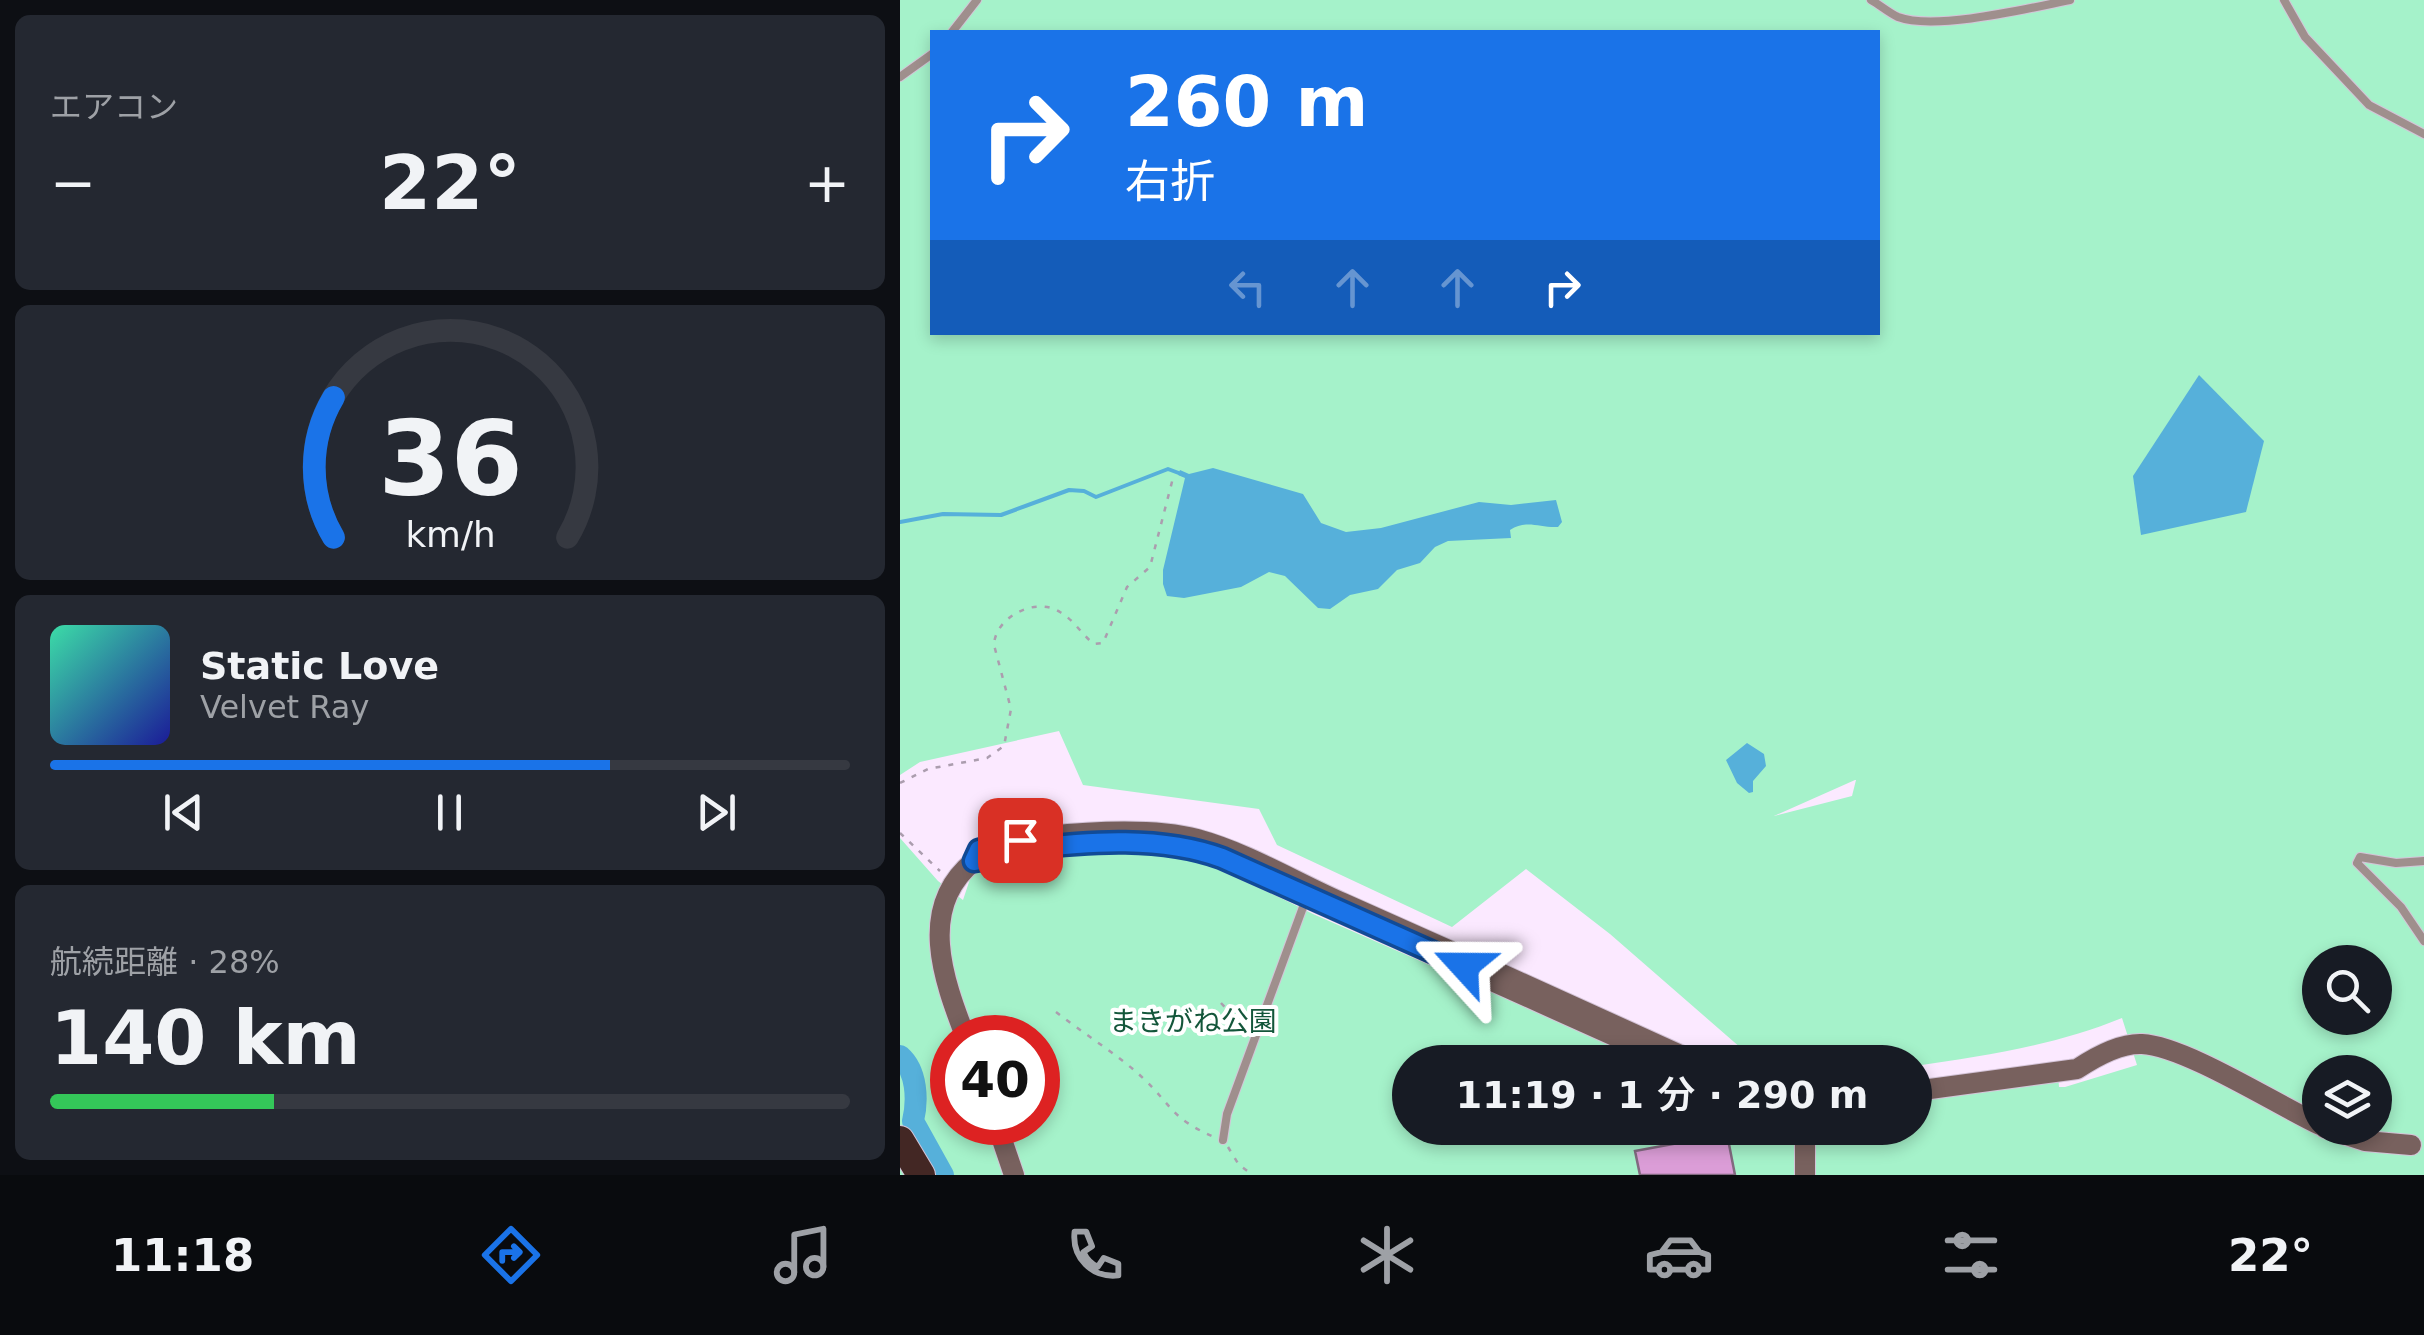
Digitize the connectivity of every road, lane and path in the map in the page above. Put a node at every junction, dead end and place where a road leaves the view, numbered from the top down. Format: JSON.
{"nodes":[{"id":1,"x":977,"y":0,"type":"edge"},
{"id":2,"x":1871,"y":0,"type":"edge"},
{"id":3,"x":2070,"y":0,"type":"edge"},
{"id":4,"x":2284,"y":0,"type":"edge"},
{"id":5,"x":954,"y":30,"type":"edge"},
{"id":6,"x":930,"y":55,"type":"edge"},
{"id":7,"x":900,"y":77,"type":"edge"},
{"id":8,"x":2424,"y":134,"type":"edge"},
{"id":9,"x":1174,"y":474,"type":"dead end"},
{"id":10,"x":900,"y":783,"type":"edge"},
{"id":11,"x":900,"y":833,"type":"edge"},
{"id":12,"x":2424,"y":861,"type":"edge"},
{"id":13,"x":952,"y":883,"type":"junction"},
{"id":14,"x":1309,"y":892,"type":"junction"},
{"id":15,"x":2424,"y":941,"type":"edge"},
{"id":16,"x":1221,"y":1003,"type":"dead end"},
{"id":17,"x":1056,"y":1012,"type":"dead end"},
{"id":18,"x":959,"y":1015,"type":"edge"},
{"id":19,"x":1255,"y":1040,"type":"junction"},
{"id":20,"x":1636,"y":1045,"type":"edge"},
{"id":21,"x":1657,"y":1045,"type":"edge"},
{"id":22,"x":2093,"y":1058,"type":"junction"},
{"id":23,"x":1932,"y":1078,"type":"edge"},
{"id":24,"x":1932,"y":1088,"type":"edge"},
{"id":25,"x":2302,"y":1116,"type":"edge"},
{"id":26,"x":900,"y":1140,"type":"edge"},
{"id":27,"x":1223,"y":1140,"type":"junction"},
{"id":28,"x":2392,"y":1143,"type":"edge"},
{"id":29,"x":1004,"y":1145,"type":"edge"},
{"id":30,"x":1805,"y":1145,"type":"edge"},
{"id":31,"x":2410,"y":1145,"type":"dead end"},
{"id":32,"x":921,"y":1175,"type":"edge"},
{"id":33,"x":1014,"y":1175,"type":"edge"},
{"id":34,"x":1253,"y":1175,"type":"edge"},
{"id":35,"x":1805,"y":1175,"type":"edge"}],
"edges":[{"from":1,"to":5,"type":"lane"},
{"from":2,"to":3,"type":"lane"},
{"from":4,"to":8,"type":"lane"},
{"from":6,"to":7,"type":"lane"},
{"from":9,"to":10,"type":"path"},
{"from":11,"to":13,"type":"path"},
{"from":12,"to":15,"type":"lane"},
{"from":13,"to":14,"type":"street"},
{"from":13,"to":18,"type":"street"},
{"from":14,"to":19,"type":"lane"},
{"from":14,"to":20,"type":"street"},
{"from":14,"to":21,"type":"street"},
{"from":16,"to":19,"type":"path"},
{"from":17,"to":27,"type":"path"},
{"from":19,"to":27,"type":"lane"},
{"from":22,"to":23,"type":"street"},
{"from":22,"to":24,"type":"street"},
{"from":22,"to":25,"type":"street"},
{"from":26,"to":32,"type":"highway"},
{"from":27,"to":34,"type":"path"},
{"from":28,"to":31,"type":"street"},
{"from":29,"to":33,"type":"street"},
{"from":30,"to":35,"type":"street"}]}
